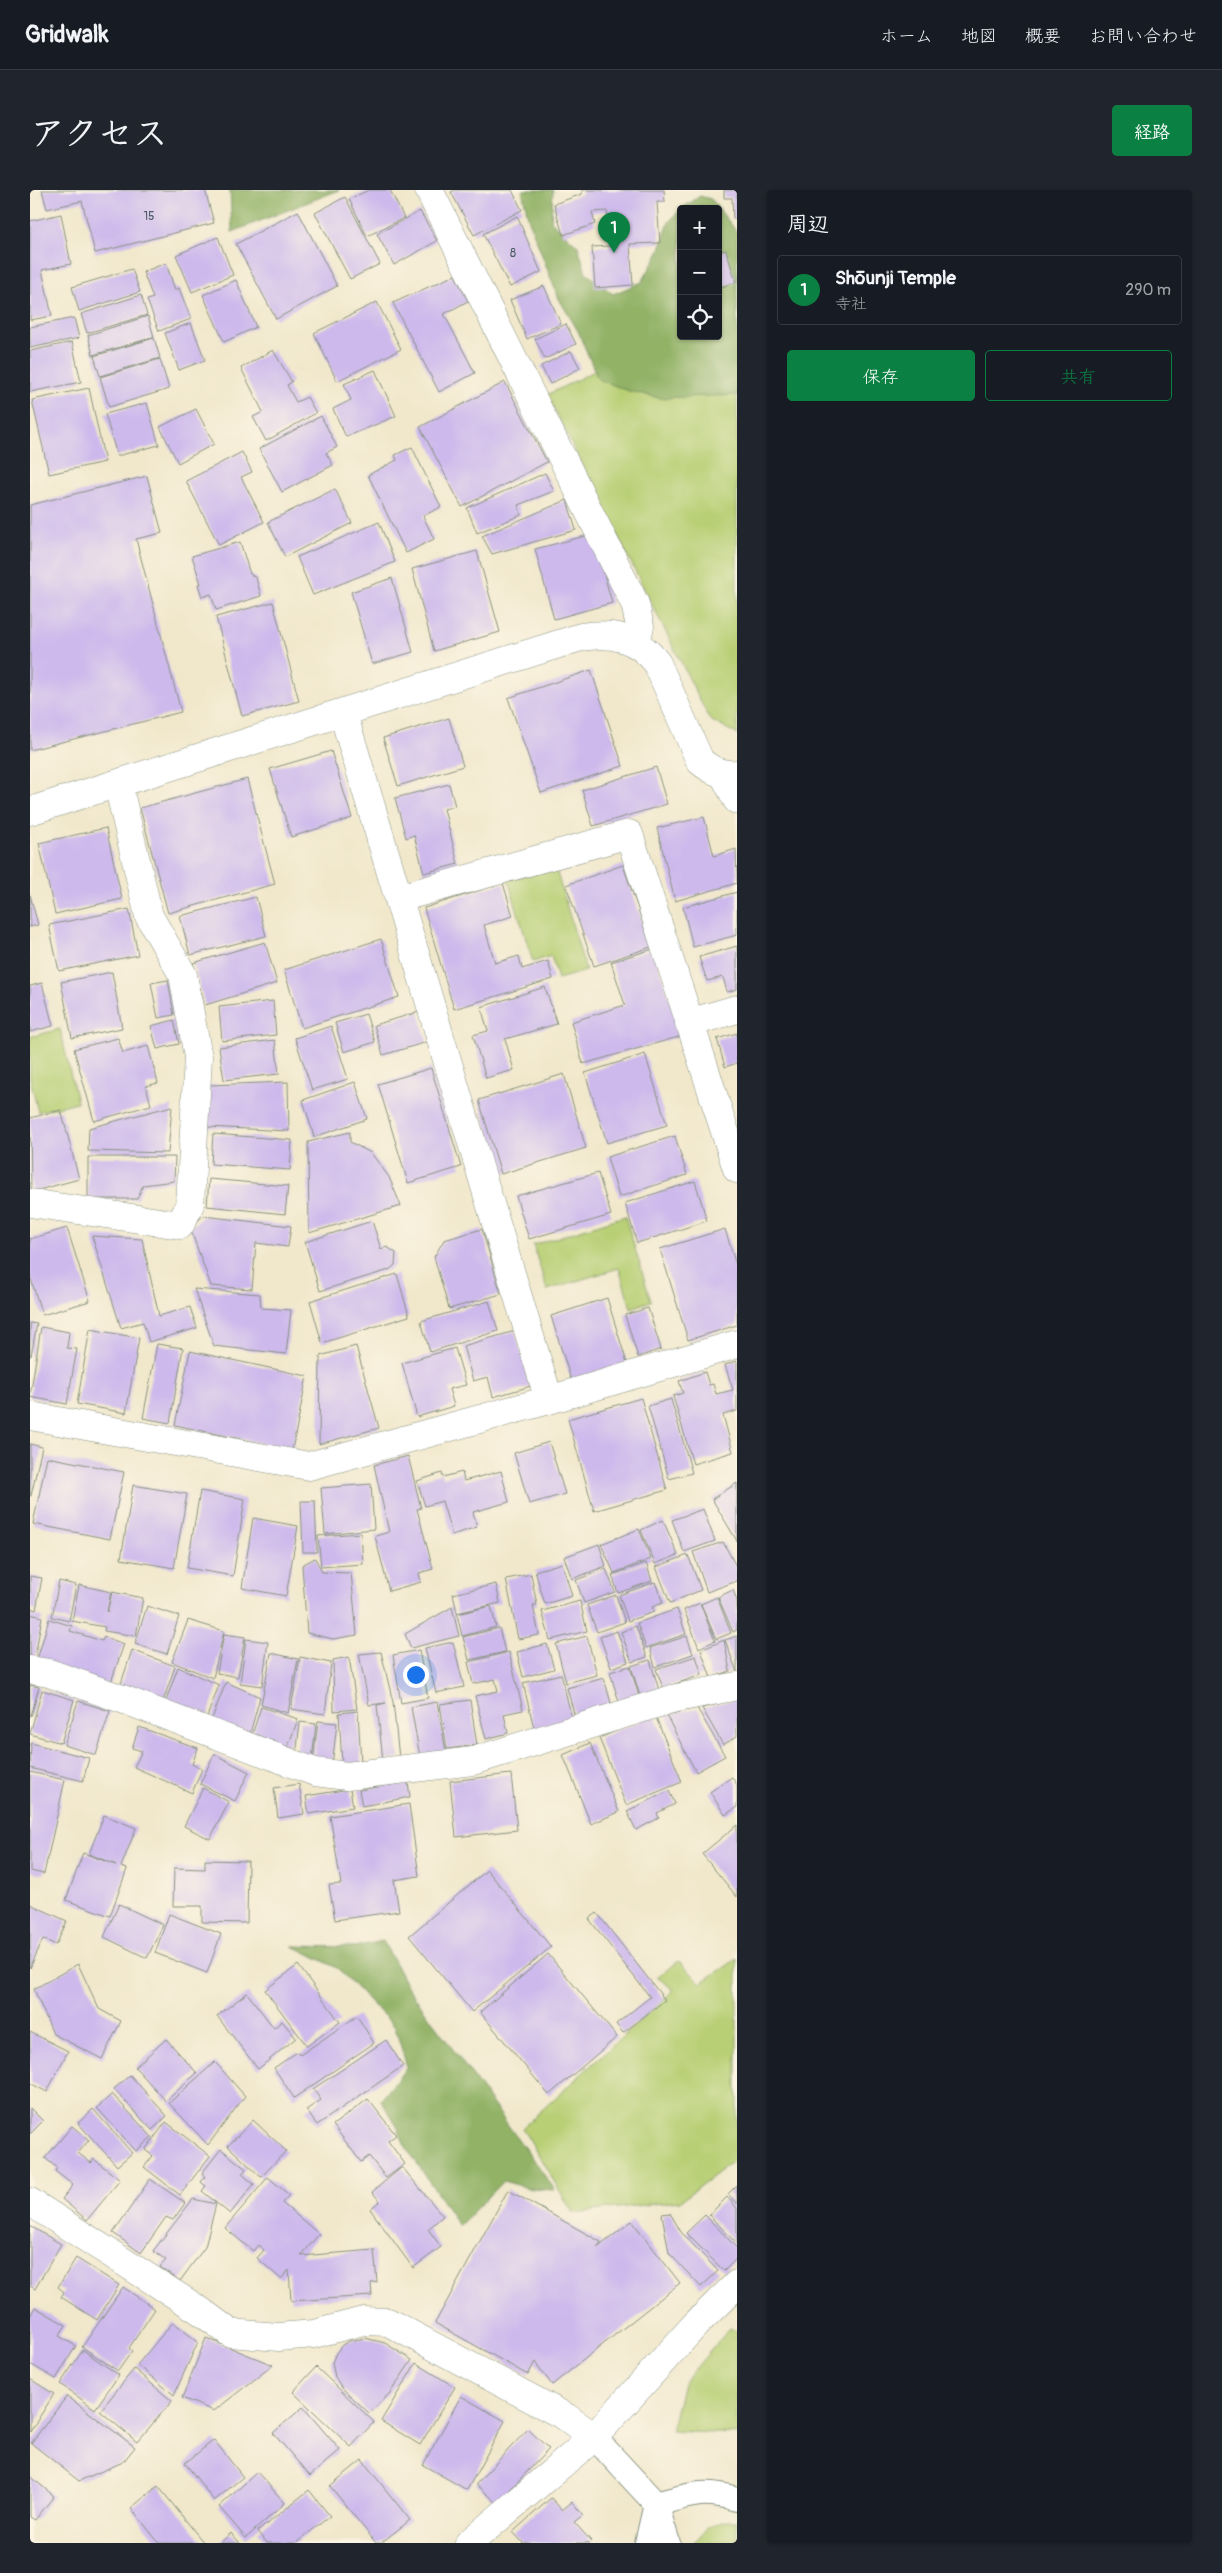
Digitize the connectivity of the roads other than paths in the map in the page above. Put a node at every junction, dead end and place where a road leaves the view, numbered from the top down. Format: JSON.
{"nodes":[{"id":1,"x":429,"y":190,"type":"edge"},
{"id":2,"x":636,"y":642,"type":"junction"},
{"id":3,"x":343,"y":713,"type":"junction"},
{"id":4,"x":730,"y":774,"type":"edge"},
{"id":5,"x":118,"y":784,"type":"junction"},
{"id":6,"x":737,"y":800,"type":"edge"},
{"id":7,"x":30,"y":811,"type":"edge"},
{"id":8,"x":399,"y":898,"type":"junction"},
{"id":9,"x":737,"y":1009,"type":"edge"},
{"id":10,"x":689,"y":1023,"type":"junction"},
{"id":11,"x":737,"y":1169,"type":"edge"},
{"id":12,"x":30,"y":1202,"type":"edge"},
{"id":13,"x":737,"y":1344,"type":"edge"},
{"id":14,"x":549,"y":1400,"type":"junction"},
{"id":15,"x":30,"y":1416,"type":"edge"},
{"id":16,"x":30,"y":1670,"type":"edge"},
{"id":17,"x":737,"y":1686,"type":"edge"},
{"id":18,"x":30,"y":2202,"type":"edge"},
{"id":19,"x":737,"y":2284,"type":"edge"},
{"id":20,"x":594,"y":2437,"type":"junction"},
{"id":21,"x":737,"y":2499,"type":"edge"},
{"id":22,"x":656,"y":2504,"type":"junction"},
{"id":23,"x":469,"y":2543,"type":"edge"},
{"id":24,"x":647,"y":2543,"type":"edge"},
{"id":25,"x":668,"y":2543,"type":"edge"}],
"edges":[{"from":1,"to":2,"type":"street"},
{"from":2,"to":3,"type":"street"},
{"from":2,"to":4,"type":"street"},
{"from":3,"to":5,"type":"street"},
{"from":3,"to":8,"type":"street"},
{"from":4,"to":6,"type":"street"},
{"from":5,"to":7,"type":"street"},
{"from":5,"to":12,"type":"street"},
{"from":8,"to":10,"type":"street"},
{"from":8,"to":14,"type":"street"},
{"from":9,"to":10,"type":"street"},
{"from":10,"to":11,"type":"street"},
{"from":13,"to":14,"type":"street"},
{"from":14,"to":15,"type":"street"},
{"from":16,"to":17,"type":"street"},
{"from":18,"to":20,"type":"street"},
{"from":19,"to":20,"type":"street"},
{"from":20,"to":22,"type":"street"},
{"from":20,"to":23,"type":"street"},
{"from":21,"to":22,"type":"street"},
{"from":22,"to":24,"type":"street"},
{"from":22,"to":25,"type":"street"}]}
